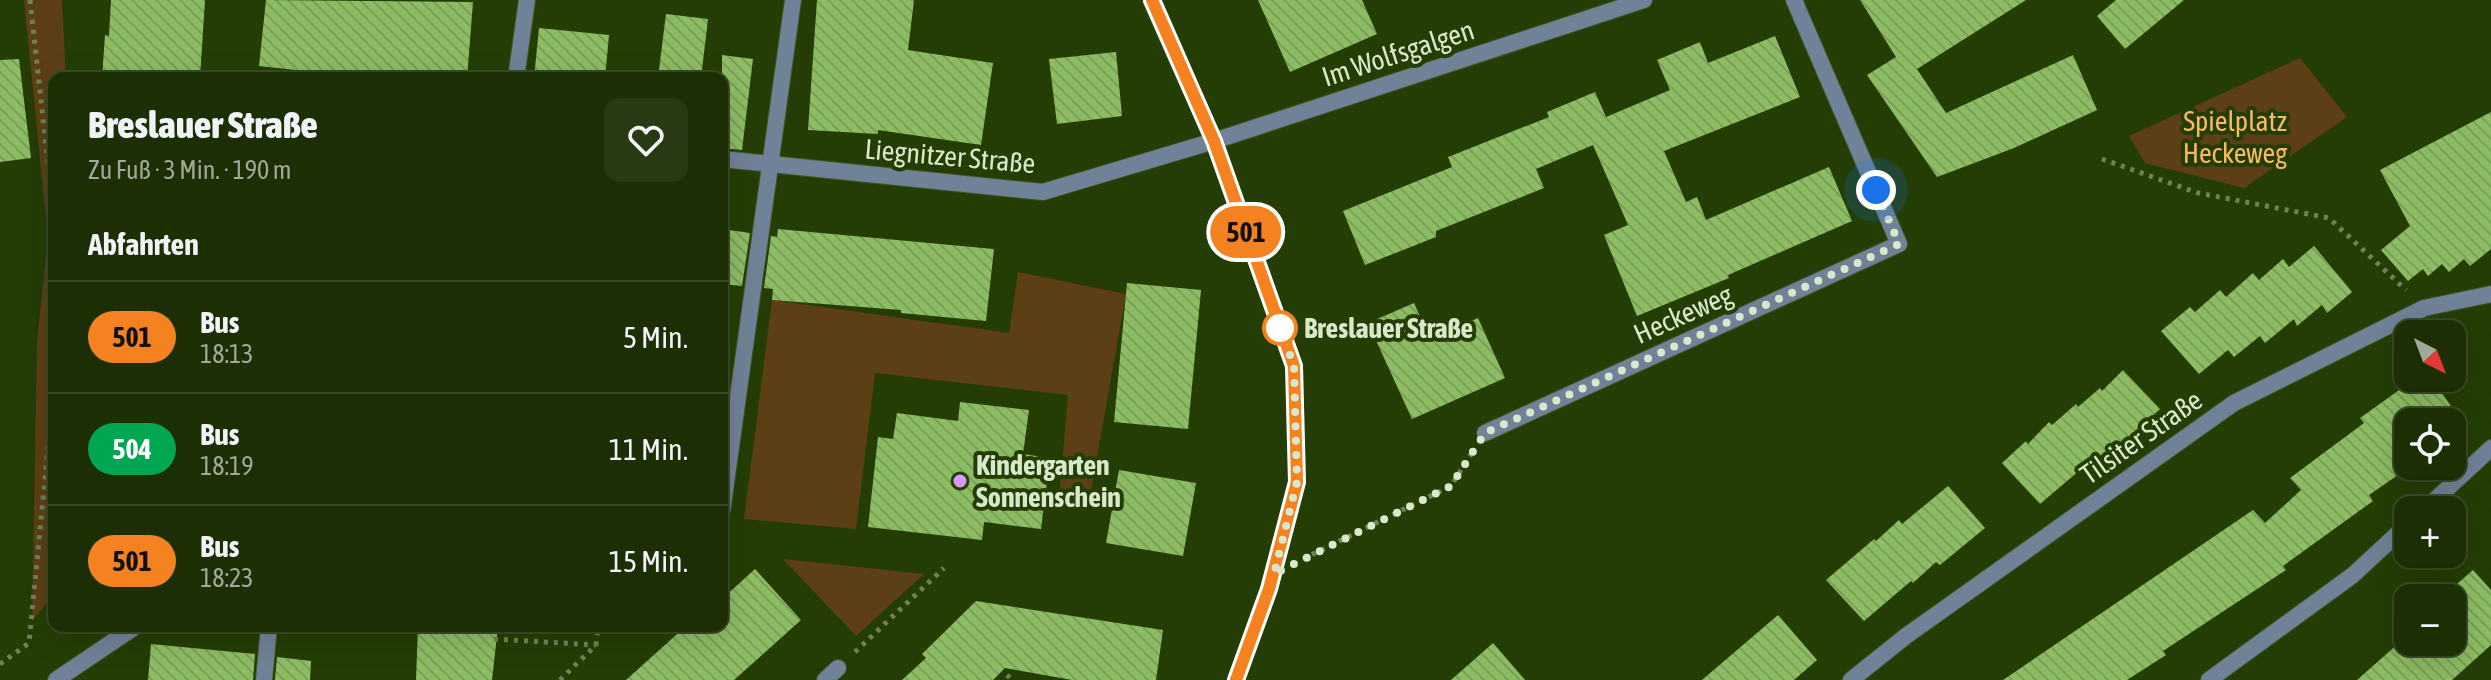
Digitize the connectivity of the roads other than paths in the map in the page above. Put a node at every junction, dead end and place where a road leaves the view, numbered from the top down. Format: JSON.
{"nodes":[{"id":1,"x":527,"y":0,"type":"edge"},
{"id":2,"x":793,"y":0,"type":"edge"},
{"id":3,"x":1151,"y":0,"type":"edge"},
{"id":4,"x":1644,"y":0,"type":"edge"},
{"id":5,"x":1794,"y":0,"type":"edge"},
{"id":6,"x":517,"y":72,"type":"edge"},
{"id":7,"x":1214,"y":141,"type":"junction"},
{"id":8,"x":728,"y":160,"type":"edge"},
{"id":9,"x":770,"y":165,"type":"junction"},
{"id":10,"x":2491,"y":294,"type":"edge"},
{"id":11,"x":1485,"y":433,"type":"road end"},
{"id":12,"x":2491,"y":448,"type":"edge"},
{"id":13,"x":728,"y":469,"type":"edge"},
{"id":14,"x":2439,"y":496,"type":"edge"},
{"id":15,"x":2394,"y":537,"type":"edge"},
{"id":16,"x":127,"y":632,"type":"edge"},
{"id":17,"x":268,"y":632,"type":"edge"},
{"id":18,"x":56,"y":680,"type":"edge"},
{"id":19,"x":264,"y":680,"type":"edge"},
{"id":20,"x":1236,"y":680,"type":"edge"},
{"id":21,"x":1851,"y":680,"type":"edge"},
{"id":22,"x":2209,"y":680,"type":"edge"}],
"edges":[{"from":1,"to":6,"type":"street"},
{"from":2,"to":9,"type":"street"},
{"from":3,"to":7,"type":"street"},
{"from":4,"to":7,"type":"street","name":"Im Wolfsgalgen"},
{"from":5,"to":11,"type":"street","name":"Heckeweg"},
{"from":7,"to":9,"type":"street","name":"Liegnitzer Straße"},
{"from":7,"to":20,"type":"street"},
{"from":8,"to":9,"type":"street","name":"Liegnitzer Straße"},
{"from":9,"to":13,"type":"street"},
{"from":10,"to":21,"type":"street","name":"Tilsiter Straße"},
{"from":12,"to":14,"type":"street"},
{"from":15,"to":22,"type":"street"},
{"from":16,"to":18,"type":"street"},
{"from":17,"to":19,"type":"street"}]}
